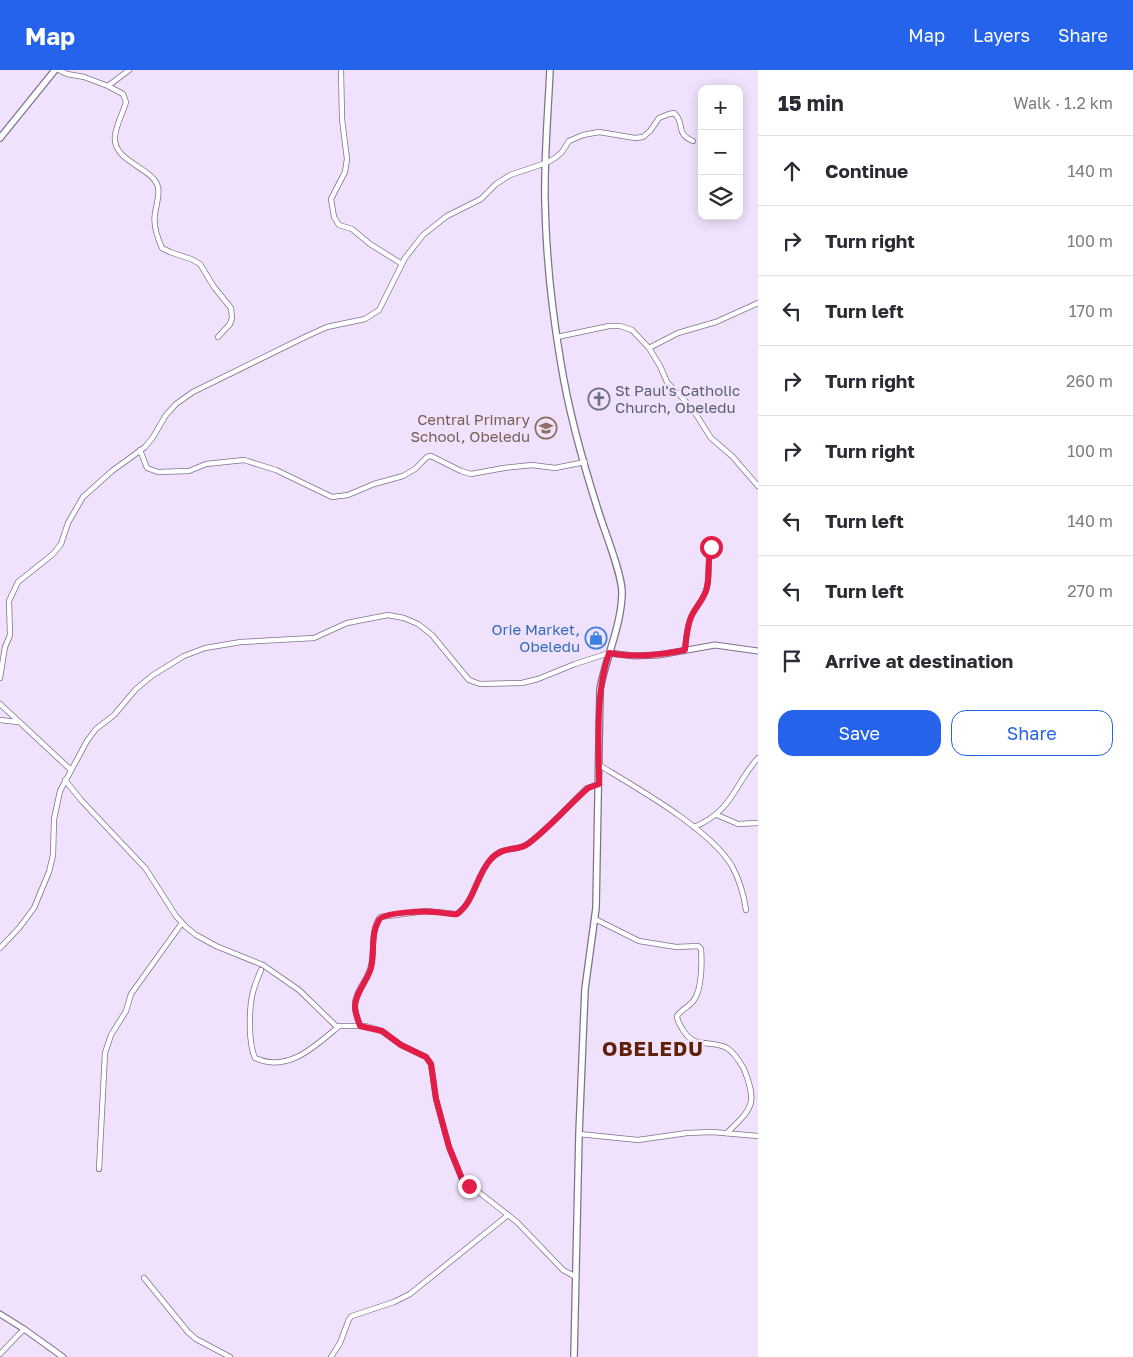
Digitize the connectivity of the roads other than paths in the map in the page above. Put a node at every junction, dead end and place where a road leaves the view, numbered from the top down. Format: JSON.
{"nodes":[{"id":1,"x":55,"y":70,"type":"edge"},
{"id":2,"x":59,"y":70,"type":"edge"},
{"id":3,"x":129,"y":70,"type":"edge"},
{"id":4,"x":341,"y":70,"type":"edge"},
{"id":5,"x":550,"y":70,"type":"edge"},
{"id":6,"x":108,"y":86,"type":"junction"},
{"id":7,"x":0,"y":138,"type":"edge"},
{"id":8,"x":692,"y":141,"type":"dead end"},
{"id":9,"x":546,"y":163,"type":"junction"},
{"id":10,"x":402,"y":264,"type":"junction"},
{"id":11,"x":758,"y":302,"type":"edge"},
{"id":12,"x":218,"y":337,"type":"dead end"},
{"id":13,"x":557,"y":337,"type":"junction"},
{"id":14,"x":649,"y":348,"type":"junction"},
{"id":15,"x":140,"y":450,"type":"junction"},
{"id":16,"x":585,"y":462,"type":"junction"},
{"id":17,"x":758,"y":486,"type":"edge"},
{"id":18,"x":711,"y":547,"type":"dead end"},
{"id":19,"x":685,"y":650,"type":"junction"},
{"id":20,"x":758,"y":651,"type":"edge"},
{"id":21,"x":609,"y":653,"type":"junction"},
{"id":22,"x":0,"y":678,"type":"edge"},
{"id":23,"x":0,"y":704,"type":"edge"},
{"id":24,"x":0,"y":720,"type":"edge"},
{"id":25,"x":18,"y":722,"type":"junction"},
{"id":26,"x":758,"y":758,"type":"edge"},
{"id":27,"x":599,"y":765,"type":"junction"},
{"id":28,"x":71,"y":770,"type":"junction"},
{"id":29,"x":65,"y":780,"type":"junction"},
{"id":30,"x":599,"y":784,"type":"junction"},
{"id":31,"x":717,"y":815,"type":"junction"},
{"id":32,"x":758,"y":823,"type":"edge"},
{"id":33,"x":694,"y":827,"type":"junction"},
{"id":34,"x":746,"y":910,"type":"dead end"},
{"id":35,"x":595,"y":919,"type":"junction"},
{"id":36,"x":182,"y":923,"type":"junction"},
{"id":37,"x":0,"y":948,"type":"edge"},
{"id":38,"x":261,"y":970,"type":"dead end"},
{"id":39,"x":338,"y":1026,"type":"junction"},
{"id":40,"x":360,"y":1026,"type":"junction"},
{"id":41,"x":727,"y":1133,"type":"junction"},
{"id":42,"x":579,"y":1134,"type":"junction"},
{"id":43,"x":758,"y":1136,"type":"edge"},
{"id":44,"x":99,"y":1169,"type":"dead end"},
{"id":45,"x":508,"y":1215,"type":"junction"},
{"id":46,"x":576,"y":1277,"type":"junction"},
{"id":47,"x":144,"y":1278,"type":"dead end"},
{"id":48,"x":0,"y":1314,"type":"edge"},
{"id":49,"x":24,"y":1329,"type":"junction"},
{"id":50,"x":0,"y":1354,"type":"edge"},
{"id":51,"x":64,"y":1357,"type":"edge"},
{"id":52,"x":230,"y":1357,"type":"edge"},
{"id":53,"x":330,"y":1357,"type":"edge"},
{"id":54,"x":574,"y":1357,"type":"edge"}],
"edges":[{"from":1,"to":7,"type":"main road"},
{"from":2,"to":6,"type":"street"},
{"from":3,"to":6,"type":"street"},
{"from":4,"to":10,"type":"street"},
{"from":5,"to":9,"type":"main road"},
{"from":6,"to":12,"type":"street"},
{"from":8,"to":9,"type":"street"},
{"from":9,"to":10,"type":"street"},
{"from":9,"to":13,"type":"main road"},
{"from":10,"to":15,"type":"street"},
{"from":11,"to":14,"type":"street"},
{"from":13,"to":14,"type":"street"},
{"from":13,"to":16,"type":"main road"},
{"from":14,"to":17,"type":"street"},
{"from":15,"to":16,"type":"street"},
{"from":15,"to":22,"type":"street"},
{"from":16,"to":21,"type":"main road"},
{"from":18,"to":19,"type":"street"},
{"from":19,"to":20,"type":"street"},
{"from":19,"to":21,"type":"street"},
{"from":21,"to":27,"type":"main road"},
{"from":21,"to":28,"type":"street"},
{"from":23,"to":25,"type":"street"},
{"from":24,"to":25,"type":"street"},
{"from":25,"to":28,"type":"street"},
{"from":26,"to":31,"type":"street"},
{"from":27,"to":30,"type":"main road"},
{"from":27,"to":33,"type":"street"},
{"from":28,"to":29,"type":"street"},
{"from":29,"to":36,"type":"street"},
{"from":29,"to":37,"type":"street"},
{"from":30,"to":35,"type":"main road"},
{"from":30,"to":40,"type":"street"},
{"from":31,"to":32,"type":"street"},
{"from":31,"to":33,"type":"street"},
{"from":33,"to":34,"type":"street"},
{"from":35,"to":41,"type":"street"},
{"from":35,"to":42,"type":"main road"},
{"from":36,"to":39,"type":"street"},
{"from":36,"to":44,"type":"street"},
{"from":38,"to":39,"type":"street"},
{"from":39,"to":40,"type":"street"},
{"from":40,"to":45,"type":"street"},
{"from":41,"to":42,"type":"street"},
{"from":41,"to":43,"type":"street"},
{"from":42,"to":46,"type":"main road"},
{"from":45,"to":46,"type":"street"},
{"from":45,"to":53,"type":"street"},
{"from":46,"to":54,"type":"main road"},
{"from":47,"to":52,"type":"street"},
{"from":48,"to":49,"type":"street"},
{"from":49,"to":50,"type":"street"},
{"from":49,"to":51,"type":"street"}]}
